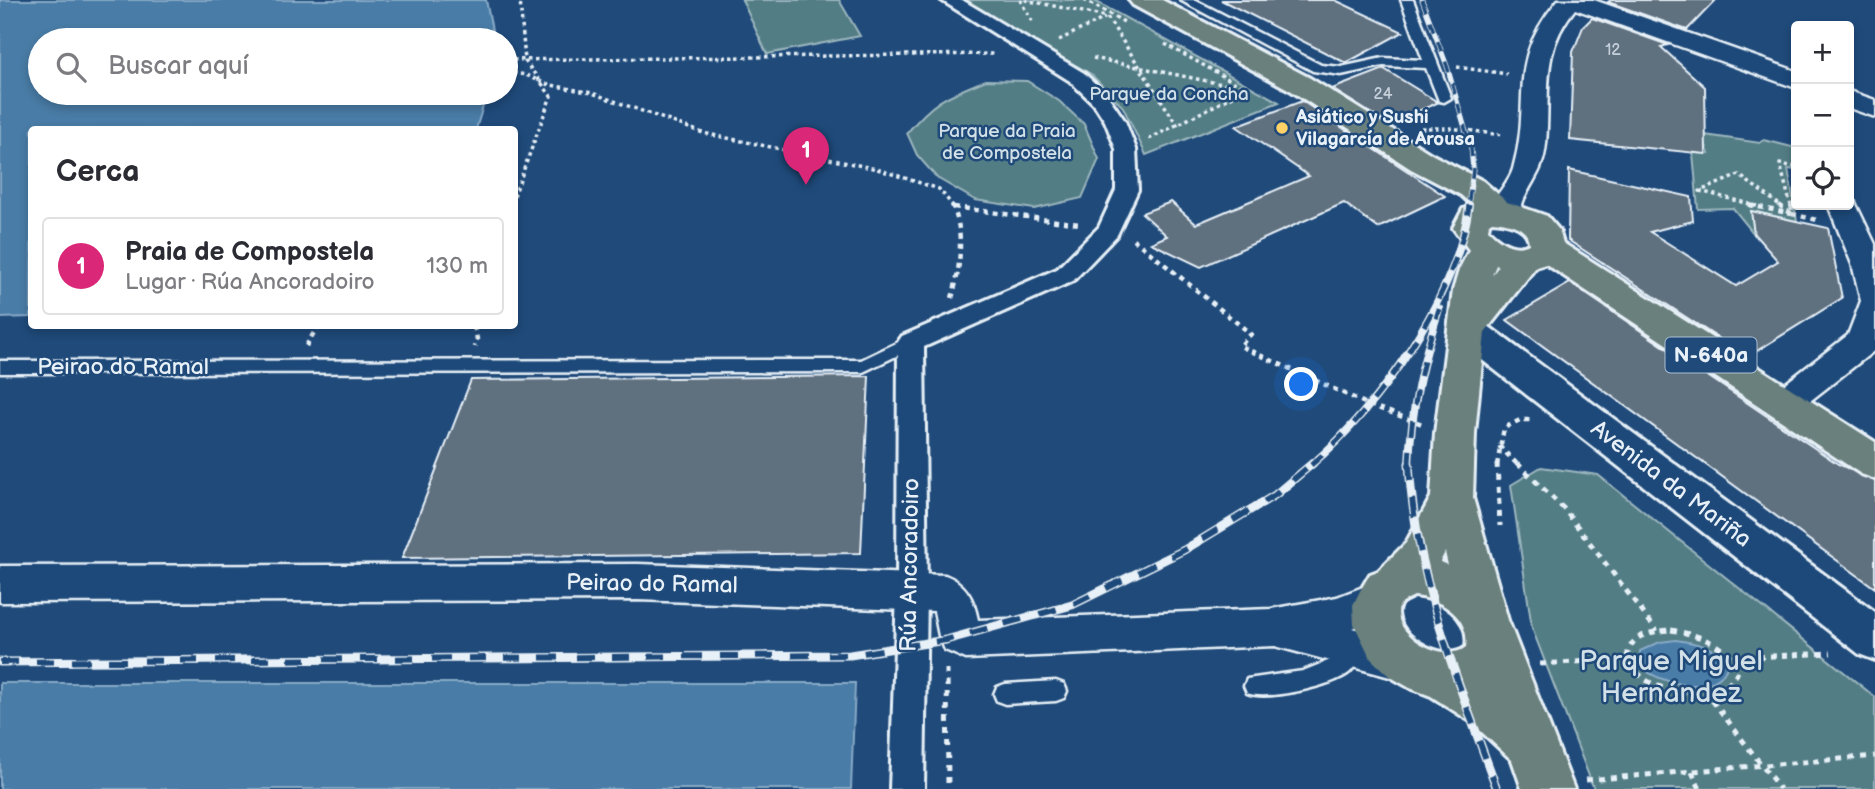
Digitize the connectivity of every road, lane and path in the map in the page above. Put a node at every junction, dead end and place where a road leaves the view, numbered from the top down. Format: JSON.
{"nodes":[{"id":1,"x":520,"y":0,"type":"edge"},
{"id":2,"x":950,"y":0,"type":"edge"},
{"id":3,"x":1025,"y":0,"type":"edge"},
{"id":4,"x":1084,"y":0,"type":"edge"},
{"id":5,"x":1186,"y":0,"type":"edge"},
{"id":6,"x":1407,"y":0,"type":"edge"},
{"id":7,"x":1571,"y":0,"type":"edge"},
{"id":8,"x":1130,"y":6,"type":"edge"},
{"id":9,"x":1112,"y":15,"type":"junction"},
{"id":10,"x":1107,"y":17,"type":"junction"},
{"id":11,"x":1136,"y":29,"type":"dead end"},
{"id":12,"x":1161,"y":42,"type":"dead end"},
{"id":13,"x":1042,"y":51,"type":"junction"},
{"id":14,"x":518,"y":60,"type":"edge"},
{"id":15,"x":525,"y":60,"type":"junction"},
{"id":16,"x":1431,"y":64,"type":"junction"},
{"id":17,"x":1141,"y":70,"type":"junction"},
{"id":18,"x":518,"y":74,"type":"edge"},
{"id":19,"x":1508,"y":74,"type":"dead end"},
{"id":20,"x":1299,"y":75,"type":"junction"},
{"id":21,"x":1791,"y":78,"type":"edge"},
{"id":22,"x":546,"y":84,"type":"junction"},
{"id":23,"x":1247,"y":89,"type":"junction"},
{"id":24,"x":1444,"y":98,"type":"dead end"},
{"id":25,"x":1854,"y":101,"type":"edge"},
{"id":26,"x":1875,"y":109,"type":"edge"},
{"id":27,"x":1178,"y":127,"type":"junction"},
{"id":28,"x":1413,"y":128,"type":"dead end"},
{"id":29,"x":1502,"y":135,"type":"dead end"},
{"id":30,"x":1126,"y":149,"type":"junction"},
{"id":31,"x":1791,"y":166,"type":"edge"},
{"id":32,"x":518,"y":185,"type":"edge"},
{"id":33,"x":954,"y":207,"type":"junction"},
{"id":34,"x":1791,"y":207,"type":"edge"},
{"id":35,"x":1792,"y":210,"type":"edge"},
{"id":36,"x":1835,"y":214,"type":"edge"},
{"id":37,"x":1793,"y":215,"type":"junction"},
{"id":38,"x":1109,"y":230,"type":"junction"},
{"id":39,"x":1510,"y":231,"type":"junction"},
{"id":40,"x":1875,"y":298,"type":"edge"},
{"id":41,"x":1875,"y":305,"type":"edge"},
{"id":42,"x":316,"y":329,"type":"edge"},
{"id":43,"x":475,"y":329,"type":"edge"},
{"id":44,"x":942,"y":329,"type":"junction"},
{"id":45,"x":1467,"y":329,"type":"junction"},
{"id":46,"x":911,"y":342,"type":"junction"},
{"id":47,"x":305,"y":348,"type":"dead end"},
{"id":48,"x":475,"y":348,"type":"dead end"},
{"id":49,"x":0,"y":367,"type":"edge"},
{"id":50,"x":1784,"y":403,"type":"junction"},
{"id":51,"x":1539,"y":420,"type":"dead end"},
{"id":52,"x":1426,"y":425,"type":"dead end"},
{"id":53,"x":1498,"y":446,"type":"junction"},
{"id":54,"x":1875,"y":463,"type":"edge"},
{"id":55,"x":1452,"y":498,"type":"junction"},
{"id":56,"x":1501,"y":531,"type":"dead end"},
{"id":57,"x":0,"y":583,"type":"edge"},
{"id":58,"x":1386,"y":590,"type":"junction"},
{"id":59,"x":912,"y":592,"type":"junction"},
{"id":60,"x":1487,"y":626,"type":"junction"},
{"id":61,"x":1271,"y":628,"type":"junction"},
{"id":62,"x":1657,"y":631,"type":"junction"},
{"id":63,"x":1829,"y":644,"type":"dead end"},
{"id":64,"x":1858,"y":646,"type":"edge"},
{"id":65,"x":1354,"y":648,"type":"junction"},
{"id":66,"x":1734,"y":658,"type":"junction"},
{"id":67,"x":1627,"y":659,"type":"junction"},
{"id":68,"x":1532,"y":664,"type":"dead end"},
{"id":69,"x":1423,"y":668,"type":"junction"},
{"id":70,"x":1255,"y":686,"type":"dead end"},
{"id":71,"x":1056,"y":691,"type":"dead end"},
{"id":72,"x":1705,"y":691,"type":"junction"},
{"id":73,"x":947,"y":694,"type":"dead end"},
{"id":74,"x":1005,"y":694,"type":"dead end"},
{"id":75,"x":1530,"y":743,"type":"junction"},
{"id":76,"x":1875,"y":756,"type":"edge"},
{"id":77,"x":1763,"y":766,"type":"junction"},
{"id":78,"x":1692,"y":772,"type":"junction"},
{"id":79,"x":1563,"y":785,"type":"edge"},
{"id":80,"x":907,"y":789,"type":"edge"},
{"id":81,"x":948,"y":789,"type":"edge"},
{"id":82,"x":1700,"y":789,"type":"edge"},
{"id":83,"x":1780,"y":789,"type":"edge"}],
"edges":[{"from":1,"to":15,"type":"path"},
{"from":2,"to":13,"type":"street"},
{"from":3,"to":10,"type":"path"},
{"from":4,"to":9,"type":"path"},
{"from":5,"to":20,"type":"lane"},
{"from":6,"to":16,"type":"lane"},
{"from":7,"to":21,"type":"street"},
{"from":7,"to":39,"type":"street"},
{"from":8,"to":9,"type":"path"},
{"from":8,"to":20,"type":"main road"},
{"from":9,"to":10,"type":"path"},
{"from":9,"to":11,"type":"path"},
{"from":10,"to":13,"type":"path"},
{"from":10,"to":17,"type":"path"},
{"from":12,"to":23,"type":"path"},
{"from":13,"to":15,"type":"path"},
{"from":13,"to":17,"type":"path"},
{"from":13,"to":30,"type":"street"},
{"from":14,"to":15,"type":"path"},
{"from":15,"to":22,"type":"path"},
{"from":16,"to":19,"type":"path"},
{"from":16,"to":20,"type":"lane"},
{"from":16,"to":24,"type":"lane"},
{"from":17,"to":23,"type":"path"},
{"from":17,"to":27,"type":"path"},
{"from":18,"to":22,"type":"path"},
{"from":20,"to":23,"type":"path"},
{"from":20,"to":39,"type":"main road"},
{"from":22,"to":32,"type":"path"},
{"from":22,"to":33,"type":"path"},
{"from":23,"to":27,"type":"path"},
{"from":25,"to":26,"type":"street"},
{"from":27,"to":30,"type":"path"},
{"from":28,"to":29,"type":"path"},
{"from":30,"to":38,"type":"street"},
{"from":31,"to":34,"type":"path"},
{"from":33,"to":38,"type":"path"},
{"from":33,"to":44,"type":"path"},
{"from":35,"to":37,"type":"path"},
{"from":36,"to":37,"type":"path"},
{"from":36,"to":40,"type":"street"},
{"from":37,"to":37,"type":"path"},
{"from":38,"to":44,"type":"street"},
{"from":38,"to":52,"type":"path"},
{"from":39,"to":45,"type":"main road"},
{"from":39,"to":50,"type":"main road","number":"N-640a"},
{"from":41,"to":50,"type":"street"},
{"from":42,"to":47,"type":"path"},
{"from":43,"to":48,"type":"path"},
{"from":44,"to":46,"type":"street"},
{"from":45,"to":55,"type":"main road"},
{"from":45,"to":64,"type":"street","name":"Avenida da Mariña"},
{"from":46,"to":49,"type":"lane","name":"Peirao do Ramal"},
{"from":46,"to":59,"type":"street","name":"Rúa Ancoradoiro"},
{"from":50,"to":54,"type":"main road","number":"N-640a"},
{"from":51,"to":53,"type":"path"},
{"from":53,"to":56,"type":"path"},
{"from":53,"to":62,"type":"path"},
{"from":55,"to":58,"type":"main road"},
{"from":55,"to":60,"type":"main road"},
{"from":57,"to":59,"type":"street","name":"Peirao do Ramal"},
{"from":58,"to":60,"type":"main road"},
{"from":58,"to":61,"type":"street","name":"Peirao do Ramal"},
{"from":58,"to":69,"type":"main road"},
{"from":59,"to":61,"type":"street","name":"Peirao do Ramal"},
{"from":59,"to":80,"type":"street","name":"Rúa Ancoradoiro"},
{"from":60,"to":69,"type":"main road"},
{"from":60,"to":75,"type":"main road"},
{"from":61,"to":65,"type":"street","name":"Peirao do Ramal"},
{"from":62,"to":66,"type":"path"},
{"from":62,"to":67,"type":"path"},
{"from":63,"to":64,"type":"path"},
{"from":64,"to":66,"type":"path"},
{"from":65,"to":69,"type":"street","name":"Peirao do Ramal"},
{"from":65,"to":70,"type":"lane"},
{"from":66,"to":72,"type":"path"},
{"from":67,"to":68,"type":"path"},
{"from":67,"to":72,"type":"path"},
{"from":69,"to":75,"type":"main road"},
{"from":71,"to":74,"type":"lane"},
{"from":72,"to":77,"type":"path"},
{"from":73,"to":81,"type":"path"},
{"from":75,"to":79,"type":"main road"},
{"from":76,"to":77,"type":"path"},
{"from":77,"to":78,"type":"path"},
{"from":77,"to":83,"type":"path"},
{"from":78,"to":79,"type":"path"},
{"from":78,"to":82,"type":"path"}]}
